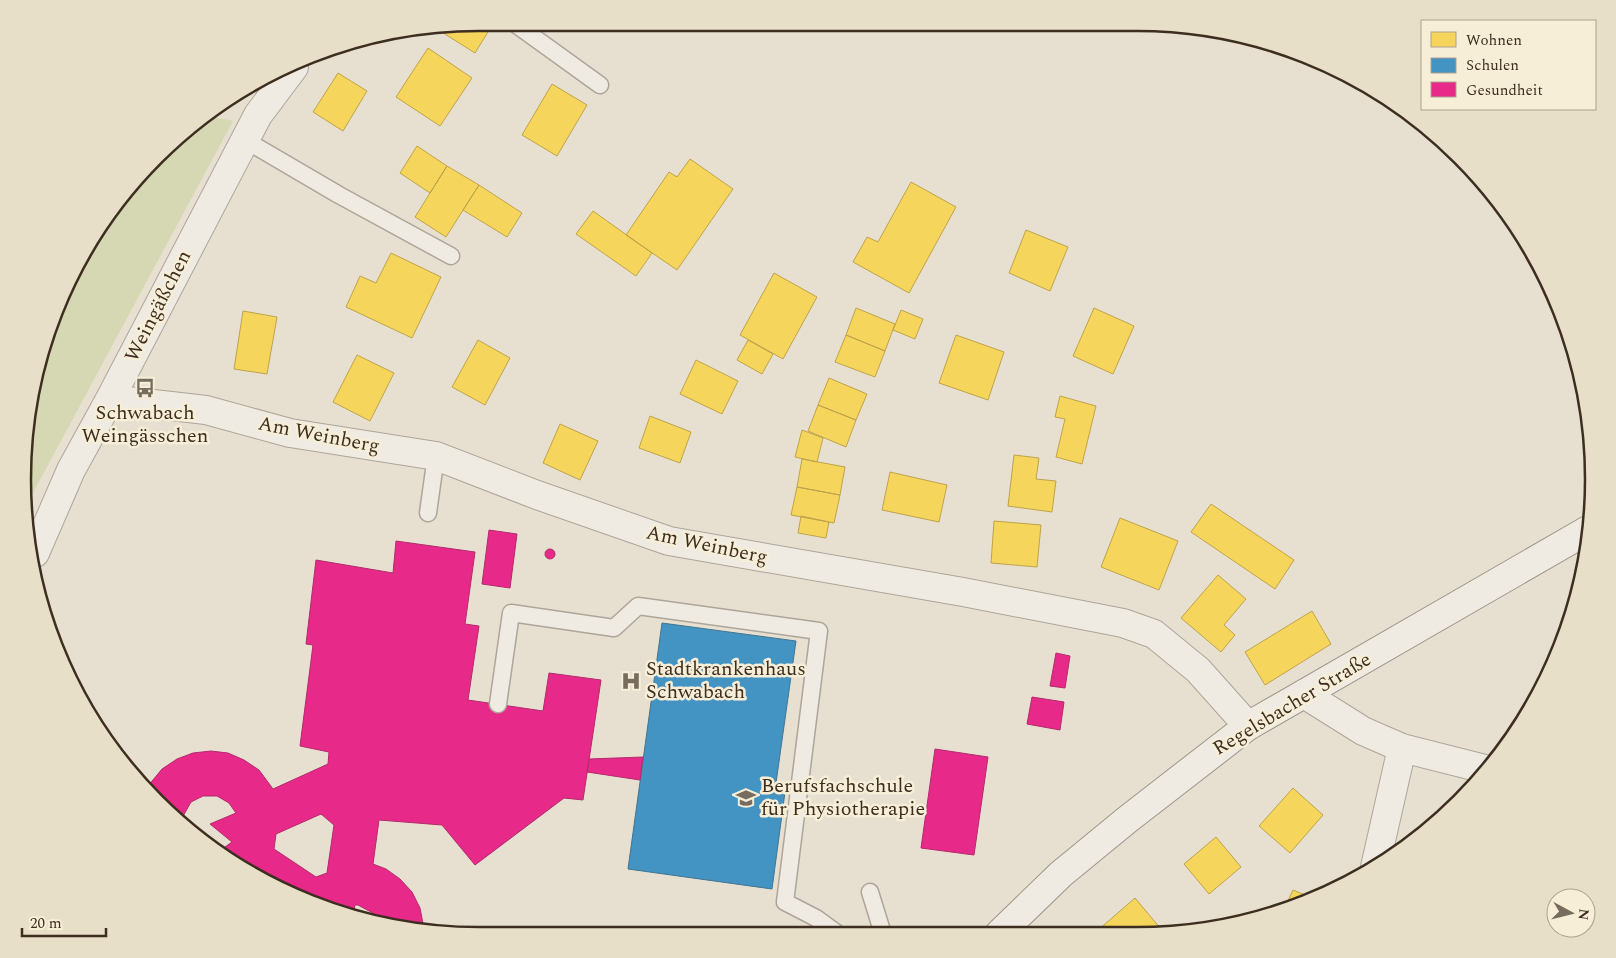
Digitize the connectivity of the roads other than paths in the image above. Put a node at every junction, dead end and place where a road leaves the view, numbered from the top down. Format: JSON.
{"nodes":[{"id":1,"x":526,"y":31,"type":"edge"},
{"id":2,"x":289,"y":73,"type":"edge"},
{"id":3,"x":600,"y":85,"type":"dead end"},
{"id":4,"x":245,"y":140,"type":"junction"},
{"id":5,"x":451,"y":256,"type":"dead end"},
{"id":6,"x":110,"y":399,"type":"junction"},
{"id":7,"x":436,"y":456,"type":"junction"},
{"id":8,"x":428,"y":513,"type":"dead end"},
{"id":9,"x":1581,"y":534,"type":"edge"},
{"id":10,"x":37,"y":548,"type":"edge"},
{"id":11,"x":1304,"y":694,"type":"junction"},
{"id":12,"x":498,"y":704,"type":"dead end"},
{"id":13,"x":1248,"y":726,"type":"junction"},
{"id":14,"x":1402,"y":748,"type":"junction"},
{"id":15,"x":1479,"y":768,"type":"edge"},
{"id":16,"x":1377,"y":857,"type":"edge"},
{"id":17,"x":870,"y":892,"type":"dead end"},
{"id":18,"x":828,"y":927,"type":"edge"},
{"id":19,"x":881,"y":927,"type":"edge"},
{"id":20,"x":1006,"y":927,"type":"edge"}],
"edges":[{"from":1,"to":3,"type":"lane"},
{"from":2,"to":4,"type":"street","name":"Weingäßchen"},
{"from":4,"to":5,"type":"lane"},
{"from":4,"to":6,"type":"street","name":"Weingäßchen"},
{"from":6,"to":7,"type":"street","name":"Am Weinberg"},
{"from":6,"to":10,"type":"street","name":"Weingäßchen"},
{"from":7,"to":8,"type":"lane"},
{"from":7,"to":13,"type":"street","name":"Am Weinberg"},
{"from":9,"to":11,"type":"street","name":"Regelsbacher Straße"},
{"from":11,"to":13,"type":"street","name":"Regelsbacher Straße"},
{"from":11,"to":14,"type":"street"},
{"from":12,"to":18,"type":"lane"},
{"from":13,"to":20,"type":"street","name":"Regelsbacher Straße"},
{"from":14,"to":15,"type":"street"},
{"from":14,"to":16,"type":"street"},
{"from":17,"to":19,"type":"lane"}]}
